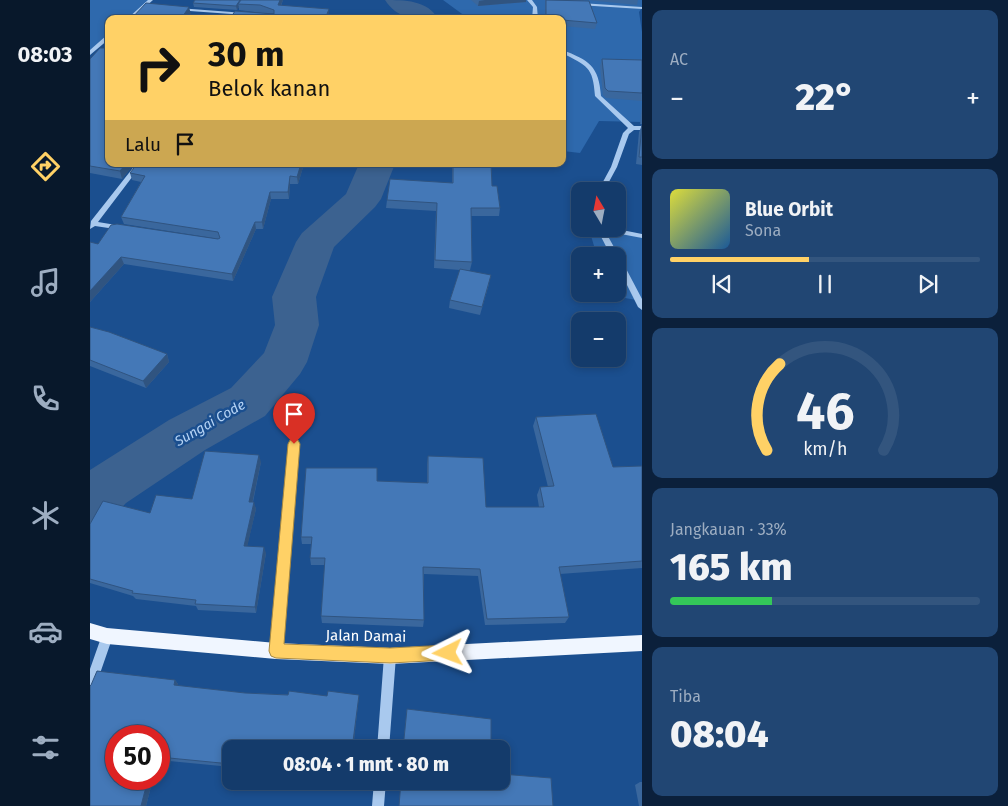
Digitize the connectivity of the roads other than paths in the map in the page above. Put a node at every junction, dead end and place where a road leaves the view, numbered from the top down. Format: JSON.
{"nodes":[{"id":1,"x":151,"y":0,"type":"edge"},
{"id":2,"x":529,"y":0,"type":"edge"},
{"id":3,"x":578,"y":3,"type":"edge"},
{"id":4,"x":143,"y":6,"type":"junction"},
{"id":5,"x":153,"y":7,"type":"edge"},
{"id":6,"x":172,"y":8,"type":"edge"},
{"id":7,"x":642,"y":8,"type":"edge"},
{"id":8,"x":251,"y":14,"type":"edge"},
{"id":9,"x":133,"y":15,"type":"edge"},
{"id":10,"x":535,"y":15,"type":"edge"},
{"id":11,"x":105,"y":40,"type":"edge"},
{"id":12,"x":90,"y":53,"type":"edge"},
{"id":13,"x":566,"y":53,"type":"edge"},
{"id":14,"x":632,"y":128,"type":"junction"},
{"id":15,"x":642,"y":128,"type":"edge"},
{"id":16,"x":137,"y":167,"type":"edge"},
{"id":17,"x":606,"y":182,"type":"edge"},
{"id":18,"x":92,"y":225,"type":"edge"},
{"id":19,"x":131,"y":229,"type":"edge"},
{"id":20,"x":626,"y":233,"type":"edge"},
{"id":21,"x":642,"y":236,"type":"edge"},
{"id":22,"x":626,"y":276,"type":"edge"},
{"id":23,"x":642,"y":307,"type":"edge"},
{"id":24,"x":294,"y":444,"type":"dead end"},
{"id":25,"x":90,"y":631,"type":"edge"},
{"id":26,"x":107,"y":636,"type":"junction"},
{"id":27,"x":642,"y":643,"type":"edge"},
{"id":28,"x":276,"y":651,"type":"junction"},
{"id":29,"x":390,"y":656,"type":"junction"},
{"id":30,"x":90,"y":685,"type":"edge"},
{"id":31,"x":384,"y":740,"type":"edge"},
{"id":32,"x":379,"y":790,"type":"edge"},
{"id":33,"x":378,"y":806,"type":"edge"}],
"edges":[{"from":1,"to":4,"type":"street"},
{"from":2,"to":10,"type":"street"},
{"from":3,"to":7,"type":"street"},
{"from":4,"to":5,"type":"street"},
{"from":4,"to":9,"type":"street"},
{"from":6,"to":8,"type":"street"},
{"from":11,"to":12,"type":"street"},
{"from":13,"to":14,"type":"street"},
{"from":14,"to":15,"type":"street"},
{"from":14,"to":17,"type":"street"},
{"from":16,"to":18,"type":"street"},
{"from":18,"to":19,"type":"street"},
{"from":20,"to":21,"type":"street"},
{"from":22,"to":23,"type":"street"},
{"from":24,"to":28,"type":"street"},
{"from":25,"to":26,"type":"main road","name":"Jalan Damai"},
{"from":26,"to":28,"type":"main road","name":"Jalan Damai"},
{"from":26,"to":30,"type":"street"},
{"from":27,"to":29,"type":"main road","name":"Jalan Damai"},
{"from":28,"to":29,"type":"main road","name":"Jalan Damai"},
{"from":29,"to":31,"type":"street"},
{"from":32,"to":33,"type":"street"}]}
